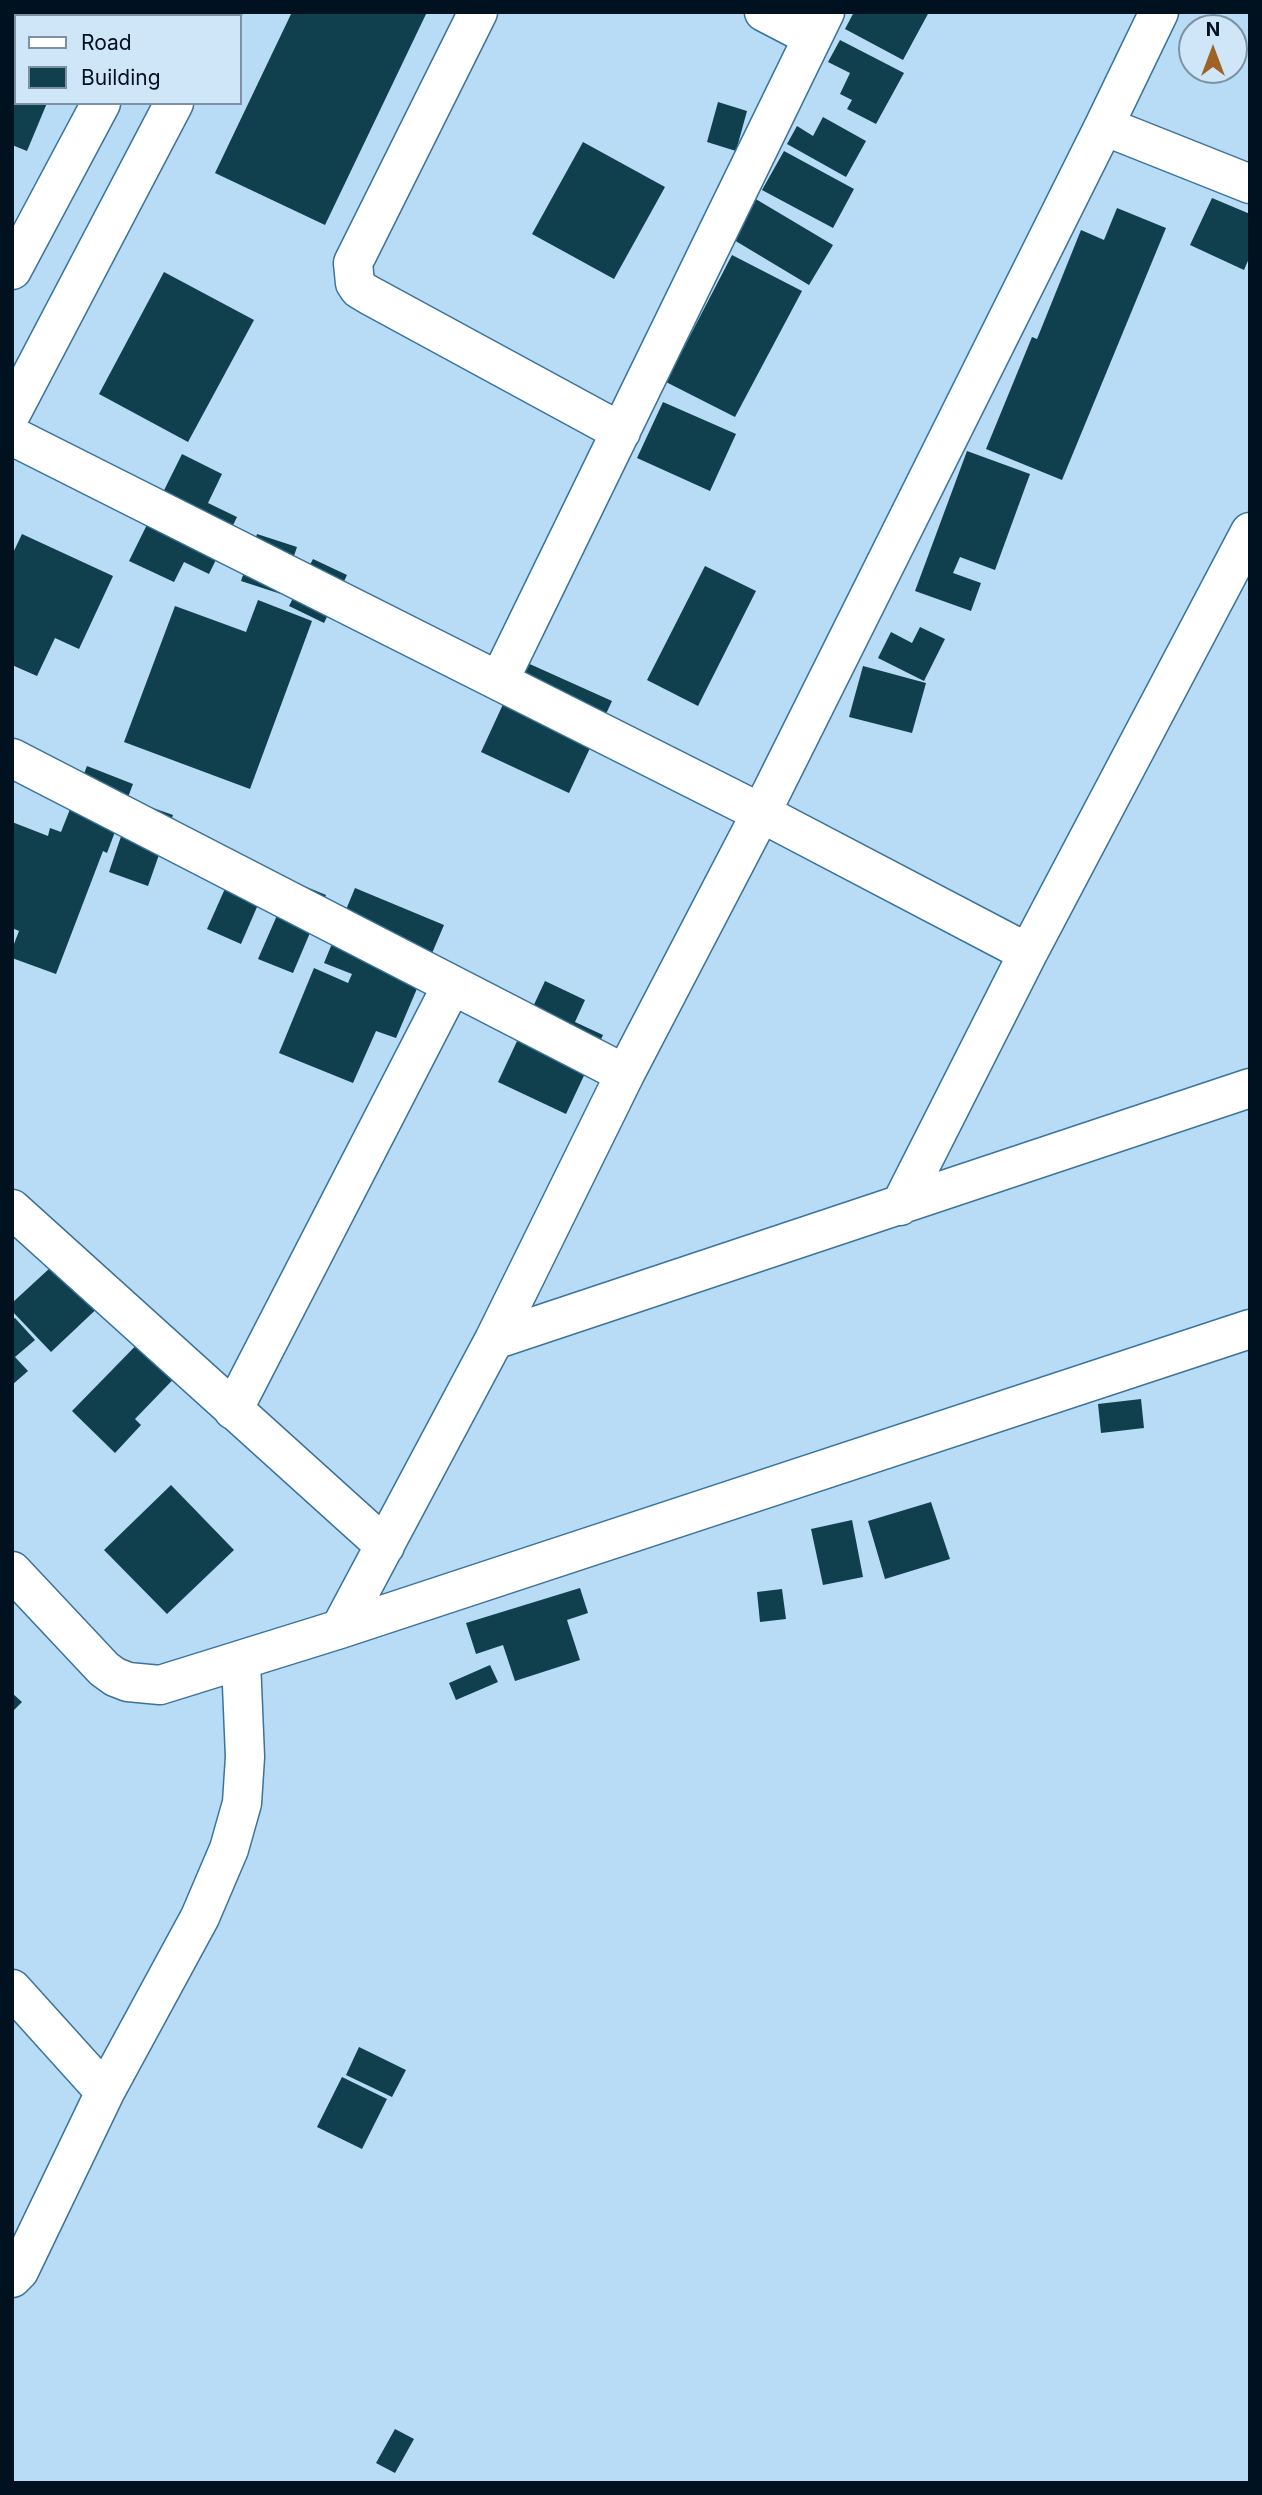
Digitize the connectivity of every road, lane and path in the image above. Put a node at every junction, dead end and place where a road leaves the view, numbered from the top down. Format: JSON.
{"nodes":[{"id":1,"x":478,"y":12,"type":"edge"},
{"id":2,"x":764,"y":12,"type":"edge"},
{"id":3,"x":1159,"y":12,"type":"edge"},
{"id":4,"x":818,"y":25,"type":"edge"},
{"id":5,"x":100,"y":105,"type":"edge"},
{"id":6,"x":173,"y":105,"type":"edge"},
{"id":7,"x":1104,"y":126,"type":"junction"},
{"id":8,"x":1250,"y":184,"type":"edge"},
{"id":9,"x":12,"y":270,"type":"edge"},
{"id":10,"x":12,"y":412,"type":"edge"},
{"id":11,"x":621,"y":432,"type":"junction"},
{"id":12,"x":12,"y":436,"type":"edge"},
{"id":13,"x":1250,"y":532,"type":"edge"},
{"id":14,"x":499,"y":681,"type":"junction"},
{"id":15,"x":12,"y":758,"type":"edge"},
{"id":16,"x":761,"y":814,"type":"junction"},
{"id":17,"x":1028,"y":953,"type":"junction"},
{"id":18,"x":453,"y":985,"type":"junction"},
{"id":19,"x":625,"y":1074,"type":"junction"},
{"id":20,"x":1250,"y":1088,"type":"edge"},
{"id":21,"x":900,"y":1206,"type":"junction"},
{"id":22,"x":12,"y":1209,"type":"edge"},
{"id":23,"x":1250,"y":1329,"type":"edge"},
{"id":24,"x":494,"y":1340,"type":"junction"},
{"id":25,"x":233,"y":1410,"type":"junction"},
{"id":26,"x":385,"y":1546,"type":"junction"},
{"id":27,"x":12,"y":1571,"type":"edge"},
{"id":28,"x":340,"y":1629,"type":"junction"},
{"id":29,"x":241,"y":1661,"type":"junction"},
{"id":30,"x":12,"y":1989,"type":"edge"},
{"id":31,"x":105,"y":2092,"type":"junction"},
{"id":32,"x":12,"y":2278,"type":"edge"}],
"edges":[{"from":1,"to":11,"type":"street"},
{"from":2,"to":4,"type":"street"},
{"from":3,"to":7,"type":"street"},
{"from":4,"to":11,"type":"street"},
{"from":5,"to":9,"type":"street"},
{"from":6,"to":10,"type":"street"},
{"from":7,"to":8,"type":"street"},
{"from":7,"to":16,"type":"street"},
{"from":11,"to":14,"type":"street"},
{"from":12,"to":14,"type":"street"},
{"from":13,"to":17,"type":"street"},
{"from":14,"to":16,"type":"street"},
{"from":15,"to":18,"type":"street"},
{"from":16,"to":17,"type":"street"},
{"from":16,"to":19,"type":"street"},
{"from":17,"to":21,"type":"street"},
{"from":18,"to":19,"type":"street"},
{"from":18,"to":25,"type":"street"},
{"from":19,"to":24,"type":"street"},
{"from":20,"to":21,"type":"street"},
{"from":21,"to":24,"type":"street"},
{"from":22,"to":25,"type":"street"},
{"from":23,"to":28,"type":"street"},
{"from":24,"to":26,"type":"street"},
{"from":25,"to":26,"type":"street"},
{"from":26,"to":28,"type":"street"},
{"from":27,"to":29,"type":"street"},
{"from":28,"to":29,"type":"street"},
{"from":29,"to":31,"type":"street"},
{"from":30,"to":31,"type":"street"},
{"from":31,"to":32,"type":"street"}]}
